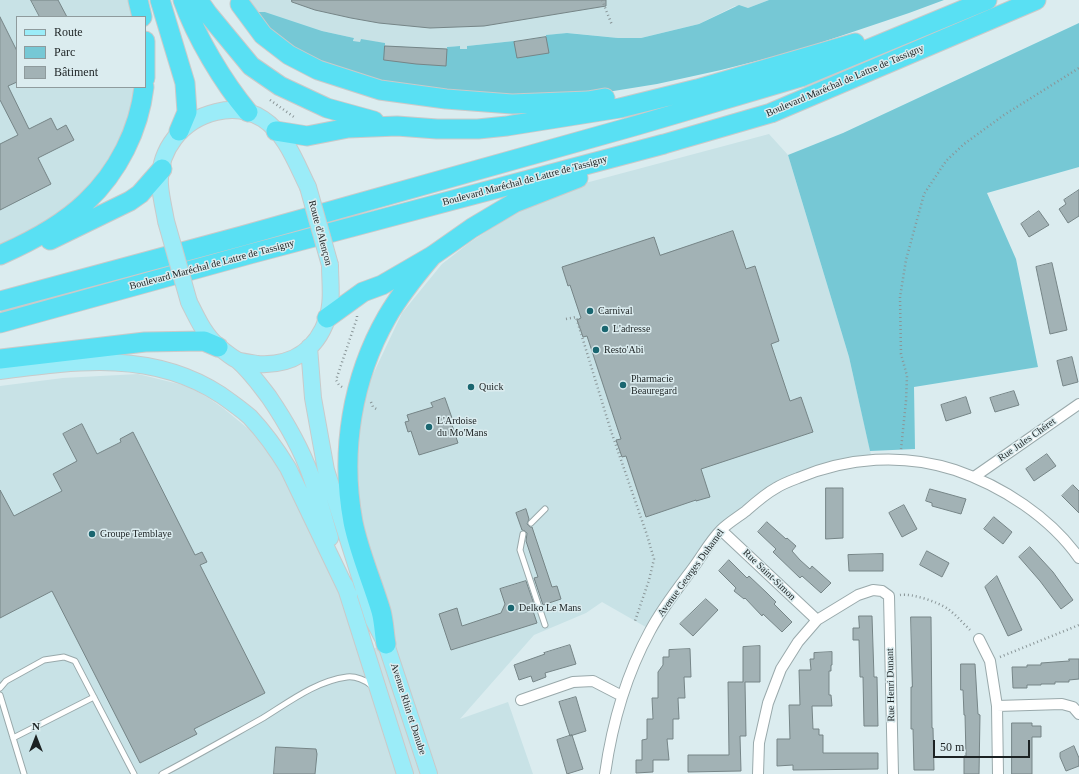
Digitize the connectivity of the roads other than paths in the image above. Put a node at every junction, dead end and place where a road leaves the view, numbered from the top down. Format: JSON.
{"nodes":[{"id":1,"x":138,"y":0,"type":"edge"},
{"id":2,"x":160,"y":0,"type":"edge"},
{"id":3,"x":183,"y":0,"type":"edge"},
{"id":4,"x":198,"y":0,"type":"edge"},
{"id":5,"x":1036,"y":0,"type":"edge"},
{"id":6,"x":240,"y":4,"type":"dead end"},
{"id":7,"x":978,"y":4,"type":"edge"},
{"id":8,"x":142,"y":16,"type":"edge"},
{"id":9,"x":144,"y":88,"type":"edge"},
{"id":10,"x":697,"y":89,"type":"junction"},
{"id":11,"x":248,"y":112,"type":"junction"},
{"id":12,"x":397,"y":126,"type":"junction"},
{"id":13,"x":179,"y":131,"type":"junction"},
{"id":14,"x":276,"y":131,"type":"junction"},
{"id":15,"x":664,"y":144,"type":"junction"},
{"id":16,"x":162,"y":169,"type":"junction"},
{"id":17,"x":0,"y":255,"type":"edge"},
{"id":18,"x":432,"y":256,"type":"junction"},
{"id":19,"x":0,"y":262,"type":"edge"},
{"id":20,"x":0,"y":301,"type":"edge"},
{"id":21,"x":327,"y":318,"type":"junction"},
{"id":22,"x":0,"y":323,"type":"edge"},
{"id":23,"x":218,"y":347,"type":"junction"},
{"id":24,"x":310,"y":347,"type":"junction"},
{"id":25,"x":0,"y":359,"type":"edge"},
{"id":26,"x":237,"y":360,"type":"junction"},
{"id":27,"x":0,"y":371,"type":"edge"},
{"id":28,"x":1079,"y":404,"type":"edge"},
{"id":29,"x":974,"y":477,"type":"junction"},
{"id":30,"x":545,"y":509,"type":"dead end"},
{"id":31,"x":531,"y":523,"type":"dead end"},
{"id":32,"x":721,"y":530,"type":"junction"},
{"id":33,"x":523,"y":534,"type":"dead end"},
{"id":34,"x":1079,"y":558,"type":"edge"},
{"id":35,"x":349,"y":595,"type":"junction"},
{"id":36,"x":817,"y":620,"type":"junction"},
{"id":37,"x":545,"y":624,"type":"dead end"},
{"id":38,"x":979,"y":639,"type":"road end"},
{"id":39,"x":386,"y":644,"type":"junction"},
{"id":40,"x":0,"y":688,"type":"edge"},
{"id":41,"x":380,"y":693,"type":"junction"},
{"id":42,"x":0,"y":695,"type":"edge"},
{"id":43,"x":94,"y":696,"type":"junction"},
{"id":44,"x":622,"y":696,"type":"junction"},
{"id":45,"x":520,"y":700,"type":"dead end"},
{"id":46,"x":996,"y":706,"type":"junction"},
{"id":47,"x":1079,"y":714,"type":"edge"},
{"id":48,"x":13,"y":738,"type":"junction"},
{"id":49,"x":24,"y":774,"type":"edge"},
{"id":50,"x":134,"y":774,"type":"edge"},
{"id":51,"x":162,"y":774,"type":"edge"},
{"id":52,"x":405,"y":774,"type":"edge"},
{"id":53,"x":429,"y":774,"type":"edge"},
{"id":54,"x":605,"y":774,"type":"edge"},
{"id":55,"x":758,"y":774,"type":"edge"},
{"id":56,"x":893,"y":774,"type":"edge"},
{"id":57,"x":998,"y":774,"type":"edge"}],
"edges":[{"from":1,"to":8,"type":"highway"},
{"from":2,"to":13,"type":"highway"},
{"from":3,"to":11,"type":"highway"},
{"from":4,"to":12,"type":"highway"},
{"from":5,"to":15,"type":"highway","name":"Boulevard Maréchal de Lattre de Tassigny"},
{"from":6,"to":10,"type":"highway"},
{"from":7,"to":10,"type":"highway"},
{"from":7,"to":20,"type":"highway","name":"Boulevard Maréchal de Lattre de Tassigny"},
{"from":9,"to":17,"type":"highway"},
{"from":10,"to":12,"type":"highway"},
{"from":11,"to":13,"type":"main road","name":"Route d'Alençon"},
{"from":11,"to":14,"type":"main road","name":"Route d'Alençon"},
{"from":12,"to":14,"type":"highway"},
{"from":13,"to":16,"type":"main road","name":"Route d'Alençon"},
{"from":14,"to":21,"type":"main road","name":"Route d'Alençon","bridge":true},
{"from":15,"to":18,"type":"highway"},
{"from":15,"to":22,"type":"highway","name":"Boulevard Maréchal de Lattre de Tassigny"},
{"from":16,"to":19,"type":"highway"},
{"from":16,"to":23,"type":"main road","name":"Route d'Alençon","bridge":true},
{"from":18,"to":21,"type":"highway"},
{"from":18,"to":39,"type":"highway"},
{"from":21,"to":24,"type":"main road","name":"Route d'Alençon"},
{"from":23,"to":25,"type":"highway"},
{"from":23,"to":26,"type":"main road","name":"Route d'Alençon"},
{"from":24,"to":26,"type":"main road","name":"Route d'Alençon"},
{"from":24,"to":39,"type":"main road","name":"Avenue Rhin et Danube"},
{"from":26,"to":35,"type":"main road"},
{"from":27,"to":35,"type":"main road"},
{"from":28,"to":29,"type":"street","name":"Rue Jules Chéret"},
{"from":29,"to":32,"type":"street","name":"Avenue Georges Duhamel"},
{"from":29,"to":34,"type":"street","name":"Avenue Georges Duhamel"},
{"from":30,"to":31,"type":"lane"},
{"from":32,"to":36,"type":"street","name":"Rue Saint-Simon"},
{"from":32,"to":44,"type":"street","name":"Avenue Georges Duhamel"},
{"from":33,"to":37,"type":"lane"},
{"from":35,"to":41,"type":"main road"},
{"from":36,"to":55,"type":"street"},
{"from":36,"to":56,"type":"street","name":"Rue Henri Dunant"},
{"from":38,"to":46,"type":"street"},
{"from":39,"to":53,"type":"main road","name":"Avenue Rhin et Danube"},
{"from":40,"to":43,"type":"lane"},
{"from":41,"to":51,"type":"lane"},
{"from":41,"to":52,"type":"main road"},
{"from":42,"to":48,"type":"lane"},
{"from":43,"to":48,"type":"lane"},
{"from":43,"to":50,"type":"lane"},
{"from":44,"to":45,"type":"street"},
{"from":44,"to":54,"type":"street","name":"Avenue Georges Duhamel"},
{"from":46,"to":47,"type":"street"},
{"from":46,"to":57,"type":"street"},
{"from":48,"to":49,"type":"lane"}]}
